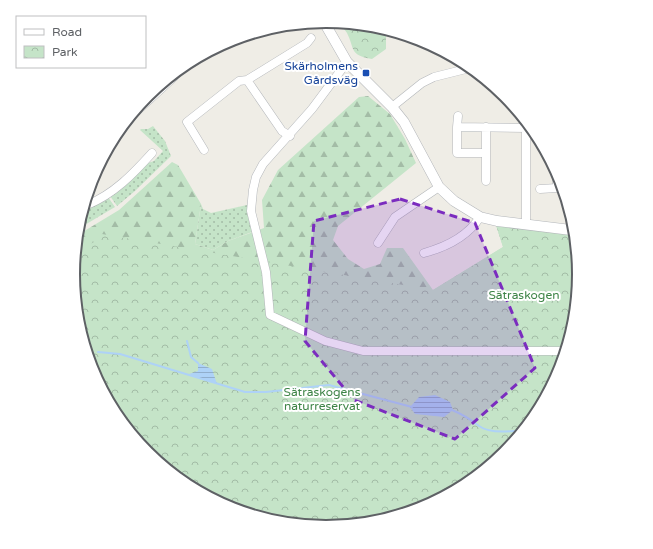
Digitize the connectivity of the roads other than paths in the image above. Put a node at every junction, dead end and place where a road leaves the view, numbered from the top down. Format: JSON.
{"nodes":[{"id":1,"x":328,"y":28,"type":"edge"},
{"id":2,"x":311,"y":38,"type":"dead end"},
{"id":3,"x":347,"y":62,"type":"junction"},
{"id":4,"x":463,"y":70,"type":"edge"},
{"id":5,"x":247,"y":80,"type":"junction"},
{"id":6,"x":392,"y":107,"type":"junction"},
{"id":7,"x":458,"y":116,"type":"dead end"},
{"id":8,"x":457,"y":127,"type":"junction"},
{"id":9,"x":486,"y":127,"type":"junction"},
{"id":10,"x":525,"y":128,"type":"edge"},
{"id":11,"x":527,"y":132,"type":"edge"},
{"id":12,"x":290,"y":136,"type":"junction"},
{"id":13,"x":204,"y":150,"type":"dead end"},
{"id":14,"x":152,"y":153,"type":"dead end"},
{"id":15,"x":486,"y":153,"type":"junction"},
{"id":16,"x":486,"y":181,"type":"dead end"},
{"id":17,"x":439,"y":187,"type":"junction"},
{"id":18,"x":557,"y":188,"type":"edge"},
{"id":19,"x":540,"y":189,"type":"dead end"},
{"id":20,"x":90,"y":203,"type":"edge"},
{"id":21,"x":480,"y":217,"type":"junction"},
{"id":22,"x":526,"y":225,"type":"junction"},
{"id":23,"x":569,"y":230,"type":"edge"},
{"id":24,"x":378,"y":243,"type":"dead end"},
{"id":25,"x":424,"y":253,"type":"dead end"},
{"id":26,"x":561,"y":351,"type":"edge"}],
"edges":[{"from":1,"to":3,"type":"street"},
{"from":2,"to":5,"type":"street"},
{"from":3,"to":6,"type":"street"},
{"from":3,"to":12,"type":"street"},
{"from":4,"to":6,"type":"street"},
{"from":5,"to":12,"type":"street"},
{"from":5,"to":13,"type":"street"},
{"from":6,"to":17,"type":"street"},
{"from":7,"to":8,"type":"street"},
{"from":8,"to":9,"type":"street"},
{"from":8,"to":15,"type":"street"},
{"from":9,"to":10,"type":"street"},
{"from":9,"to":15,"type":"street"},
{"from":11,"to":22,"type":"street"},
{"from":12,"to":26,"type":"street"},
{"from":14,"to":20,"type":"street"},
{"from":15,"to":16,"type":"street"},
{"from":17,"to":21,"type":"street"},
{"from":17,"to":24,"type":"street"},
{"from":18,"to":19,"type":"street"},
{"from":21,"to":22,"type":"street"},
{"from":21,"to":25,"type":"street"},
{"from":22,"to":23,"type":"street"}]}
